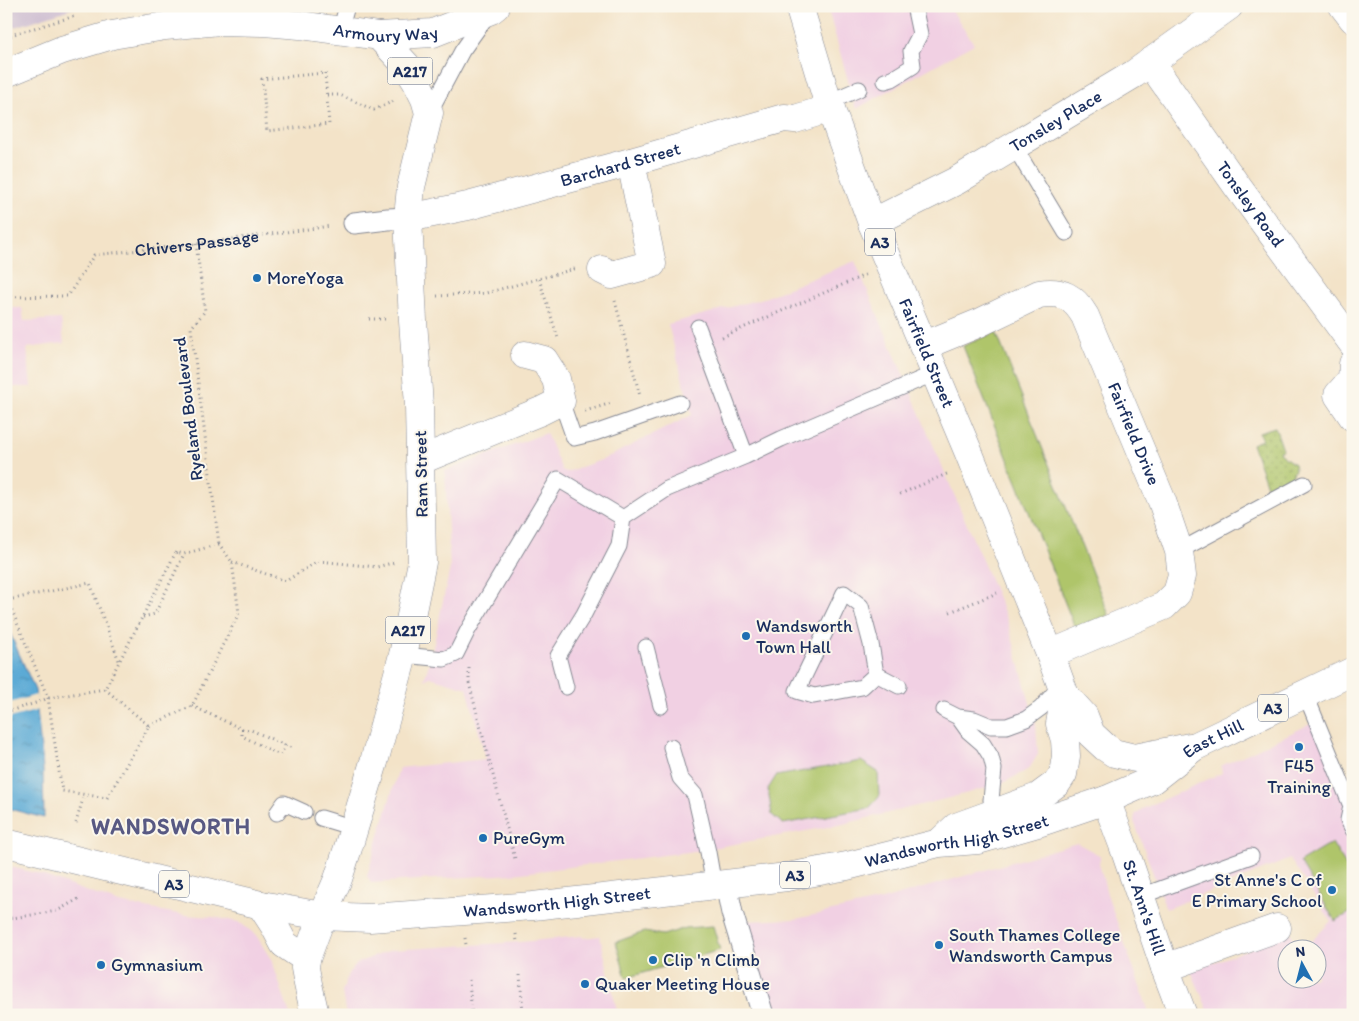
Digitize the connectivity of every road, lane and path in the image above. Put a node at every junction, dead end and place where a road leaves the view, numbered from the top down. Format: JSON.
{"nodes":[{"id":1,"x":799,"y":6,"type":"edge"},
{"id":2,"x":914,"y":6,"type":"edge"},
{"id":3,"x":1229,"y":6,"type":"edge"},
{"id":4,"x":1343,"y":6,"type":"edge"},
{"id":5,"x":494,"y":8,"type":"edge"},
{"id":6,"x":344,"y":18,"type":"edge"},
{"id":7,"x":1353,"y":19,"type":"edge"},
{"id":8,"x":14,"y":34,"type":"dead end"},
{"id":9,"x":379,"y":36,"type":"junction"},
{"id":10,"x":6,"y":38,"type":"edge"},
{"id":11,"x":1150,"y":62,"type":"junction"},
{"id":12,"x":8,"y":72,"type":"edge"},
{"id":13,"x":885,"y":81,"type":"dead end"},
{"id":14,"x":859,"y":90,"type":"dead end"},
{"id":15,"x":327,"y":95,"type":"junction"},
{"id":16,"x":399,"y":99,"type":"dead end"},
{"id":17,"x":830,"y":105,"type":"junction"},
{"id":18,"x":429,"y":113,"type":"junction"},
{"id":19,"x":1014,"y":146,"type":"junction"},
{"id":20,"x":631,"y":162,"type":"junction"},
{"id":21,"x":408,"y":218,"type":"junction"},
{"id":22,"x":872,"y":223,"type":"junction"},
{"id":23,"x":354,"y":224,"type":"joint"},
{"id":24,"x":1066,"y":233,"type":"dead end"},
{"id":25,"x":196,"y":244,"type":"junction"},
{"id":26,"x":607,"y":273,"type":"junction"},
{"id":27,"x":868,"y":274,"type":"dead end"},
{"id":28,"x":539,"y":279,"type":"junction"},
{"id":29,"x":6,"y":297,"type":"edge"},
{"id":30,"x":413,"y":298,"type":"junction"},
{"id":31,"x":698,"y":327,"type":"dead end"},
{"id":32,"x":1353,"y":344,"type":"edge"},
{"id":33,"x":705,"y":345,"type":"junction"},
{"id":34,"x":923,"y":346,"type":"junction"},
{"id":35,"x":534,"y":358,"type":"joint"},
{"id":36,"x":1353,"y":364,"type":"edge"},
{"id":37,"x":935,"y":373,"type":"junction"},
{"id":38,"x":632,"y":398,"type":"dead end"},
{"id":39,"x":615,"y":403,"type":"dead end"},
{"id":40,"x":680,"y":403,"type":"dead end"},
{"id":41,"x":571,"y":407,"type":"junction"},
{"id":42,"x":1353,"y":417,"type":"edge"},
{"id":43,"x":746,"y":456,"type":"junction"},
{"id":44,"x":421,"y":460,"type":"junction"},
{"id":45,"x":952,"y":472,"type":"dead end"},
{"id":46,"x":1304,"y":484,"type":"dead end"},
{"id":47,"x":900,"y":494,"type":"dead end"},
{"id":48,"x":623,"y":518,"type":"junction"},
{"id":49,"x":219,"y":544,"type":"junction"},
{"id":50,"x":1179,"y":551,"type":"junction"},
{"id":51,"x":184,"y":554,"type":"junction"},
{"id":52,"x":232,"y":562,"type":"junction"},
{"id":53,"x":422,"y":562,"type":"junction"},
{"id":54,"x":1003,"y":591,"type":"dead end"},
{"id":55,"x":7,"y":598,"type":"edge"},
{"id":56,"x":950,"y":612,"type":"dead end"},
{"id":57,"x":142,"y":618,"type":"junction"},
{"id":58,"x":468,"y":630,"type":"junction"},
{"id":59,"x":646,"y":647,"type":"dead end"},
{"id":60,"x":1050,"y":654,"type":"junction"},
{"id":61,"x":403,"y":655,"type":"junction"},
{"id":62,"x":120,"y":662,"type":"junction"},
{"id":63,"x":1353,"y":671,"type":"edge"},
{"id":64,"x":876,"y":674,"type":"junction"},
{"id":65,"x":899,"y":686,"type":"dead end"},
{"id":66,"x":566,"y":688,"type":"dead end"},
{"id":67,"x":105,"y":689,"type":"junction"},
{"id":68,"x":1063,"y":690,"type":"junction"},
{"id":69,"x":1305,"y":693,"type":"junction"},
{"id":70,"x":48,"y":698,"type":"junction"},
{"id":71,"x":192,"y":706,"type":"junction"},
{"id":72,"x":661,"y":706,"type":"dead end"},
{"id":73,"x":944,"y":710,"type":"dead end"},
{"id":74,"x":6,"y":712,"type":"edge"},
{"id":75,"x":958,"y":717,"type":"junction"},
{"id":76,"x":150,"y":726,"type":"junction"},
{"id":77,"x":242,"y":729,"type":"junction"},
{"id":78,"x":286,"y":745,"type":"junction"},
{"id":79,"x":1194,"y":746,"type":"junction"},
{"id":80,"x":671,"y":747,"type":"dead end"},
{"id":81,"x":292,"y":748,"type":"dead end"},
{"id":82,"x":84,"y":795,"type":"junction"},
{"id":83,"x":1106,"y":800,"type":"junction"},
{"id":84,"x":304,"y":812,"type":"dead end"},
{"id":85,"x":277,"y":813,"type":"dead end"},
{"id":86,"x":994,"y":814,"type":"junction"},
{"id":87,"x":321,"y":818,"type":"dead end"},
{"id":88,"x":1041,"y":822,"type":"junction"},
{"id":89,"x":76,"y":824,"type":"dead end"},
{"id":90,"x":354,"y":828,"type":"junction"},
{"id":91,"x":1353,"y":830,"type":"edge"},
{"id":92,"x":939,"y":843,"type":"junction"},
{"id":93,"x":10,"y":845,"type":"edge"},
{"id":94,"x":1251,"y":856,"type":"dead end"},
{"id":95,"x":515,"y":859,"type":"dead end"},
{"id":96,"x":720,"y":885,"type":"junction"},
{"id":97,"x":1141,"y":896,"type":"junction"},
{"id":98,"x":80,"y":898,"type":"dead end"},
{"id":99,"x":261,"y":905,"type":"junction"},
{"id":100,"x":322,"y":916,"type":"junction"},
{"id":101,"x":6,"y":919,"type":"edge"},
{"id":102,"x":1277,"y":928,"type":"dead end"},
{"id":103,"x":516,"y":933,"type":"dead end"},
{"id":104,"x":465,"y":938,"type":"dead end"},
{"id":105,"x":517,"y":942,"type":"dead end"},
{"id":106,"x":466,"y":945,"type":"dead end"},
{"id":107,"x":306,"y":959,"type":"junction"},
{"id":108,"x":1165,"y":968,"type":"junction"},
{"id":109,"x":520,"y":975,"type":"dead end"},
{"id":110,"x":469,"y":980,"type":"dead end"},
{"id":111,"x":523,"y":1012,"type":"dead end"},
{"id":112,"x":315,"y":1015,"type":"edge"},
{"id":113,"x":472,"y":1015,"type":"edge"},
{"id":114,"x":763,"y":1015,"type":"edge"},
{"id":115,"x":1183,"y":1015,"type":"edge"}],
"edges":[{"from":1,"to":17,"type":"main road","name":"Fairfield Street","number":"A3"},
{"from":2,"to":13,"type":"lane"},
{"from":3,"to":11,"type":"main road","name":"Tonsley Place"},
{"from":4,"to":7,"type":"main road"},
{"from":5,"to":9,"type":"main road","name":"Armoury Way"},
{"from":5,"to":18,"type":"lane"},
{"from":6,"to":9,"type":"main road","name":"Armoury Way"},
{"from":6,"to":12,"type":"main road","name":"Armoury Way"},
{"from":8,"to":10,"type":"path"},
{"from":9,"to":18,"type":"main road","number":"A217"},
{"from":11,"to":19,"type":"main road","name":"Tonsley Place"},
{"from":11,"to":32,"type":"main road","name":"Tonsley Road"},
{"from":14,"to":17,"type":"lane"},
{"from":15,"to":15,"type":"path"},
{"from":15,"to":16,"type":"path"},
{"from":17,"to":20,"type":"main road","name":"Barchard Street"},
{"from":17,"to":22,"type":"main road","name":"Fairfield Street","number":"A3"},
{"from":18,"to":21,"type":"main road","name":"Ram Street","number":"A217"},
{"from":19,"to":22,"type":"main road","name":"Tonsley Place"},
{"from":19,"to":24,"type":"lane"},
{"from":20,"to":21,"type":"main road","name":"Barchard Street"},
{"from":20,"to":26,"type":"main road"},
{"from":21,"to":23,"type":"street"},
{"from":21,"to":30,"type":"main road","name":"Ram Street","number":"A217"},
{"from":22,"to":34,"type":"main road","name":"Fairfield Street","number":"A3"},
{"from":23,"to":25,"type":"path","name":"Chivers Passage"},
{"from":25,"to":29,"type":"path","name":"Chivers Passage"},
{"from":25,"to":49,"type":"path","name":"Ryeland Boulevard"},
{"from":26,"to":28,"type":"path"},
{"from":26,"to":38,"type":"path"},
{"from":27,"to":33,"type":"path"},
{"from":28,"to":30,"type":"path"},
{"from":28,"to":35,"type":"path"},
{"from":30,"to":44,"type":"main road","name":"Ram Street","number":"A217"},
{"from":31,"to":33,"type":"lane"},
{"from":33,"to":43,"type":"lane"},
{"from":34,"to":37,"type":"main road","name":"Fairfield Street","number":"A3"},
{"from":34,"to":50,"type":"main road","name":"Fairfield Drive"},
{"from":35,"to":41,"type":"main road"},
{"from":36,"to":42,"type":"main road"},
{"from":37,"to":43,"type":"lane"},
{"from":37,"to":60,"type":"main road","name":"Fairfield Street","number":"A3"},
{"from":39,"to":41,"type":"path"},
{"from":40,"to":41,"type":"lane"},
{"from":41,"to":44,"type":"main road"},
{"from":43,"to":48,"type":"lane"},
{"from":44,"to":53,"type":"main road","name":"Ram Street","number":"A217"},
{"from":45,"to":47,"type":"path"},
{"from":46,"to":50,"type":"lane"},
{"from":48,"to":58,"type":"lane"},
{"from":48,"to":66,"type":"lane"},
{"from":49,"to":51,"type":"path"},
{"from":49,"to":52,"type":"path","name":"Ryeland Boulevard"},
{"from":50,"to":60,"type":"main road","name":"Fairfield Drive"},
{"from":51,"to":57,"type":"path"},
{"from":51,"to":57,"type":"path"},
{"from":52,"to":53,"type":"path"},
{"from":52,"to":71,"type":"path","name":"Ryeland Boulevard"},
{"from":53,"to":61,"type":"main road","name":"Ram Street","number":"A217"},
{"from":54,"to":56,"type":"path"},
{"from":55,"to":62,"type":"path"},
{"from":55,"to":70,"type":"path"},
{"from":57,"to":62,"type":"path"},
{"from":58,"to":61,"type":"lane"},
{"from":58,"to":95,"type":"path"},
{"from":59,"to":72,"type":"lane"},
{"from":60,"to":68,"type":"main road","name":"Fairfield Street","number":"A3"},
{"from":61,"to":90,"type":"main road","name":"Ram Street","number":"A217"},
{"from":62,"to":67,"type":"path"},
{"from":63,"to":69,"type":"main road","name":"East Hill","number":"A3"},
{"from":64,"to":64,"type":"lane"},
{"from":64,"to":65,"type":"lane"},
{"from":67,"to":70,"type":"path"},
{"from":67,"to":76,"type":"path"},
{"from":68,"to":75,"type":"lane"},
{"from":68,"to":79,"type":"main road","number":"A3"},
{"from":68,"to":86,"type":"main road","number":"A3"},
{"from":69,"to":79,"type":"main road","name":"East Hill","number":"A3"},
{"from":69,"to":91,"type":"lane"},
{"from":70,"to":74,"type":"path"},
{"from":70,"to":82,"type":"path"},
{"from":71,"to":76,"type":"path"},
{"from":71,"to":77,"type":"path"},
{"from":73,"to":75,"type":"lane"},
{"from":75,"to":86,"type":"lane"},
{"from":76,"to":82,"type":"path"},
{"from":77,"to":78,"type":"path"},
{"from":77,"to":78,"type":"path"},
{"from":78,"to":81,"type":"path"},
{"from":79,"to":83,"type":"main road","name":"East Hill","number":"A3"},
{"from":80,"to":96,"type":"lane"},
{"from":82,"to":89,"type":"path"},
{"from":83,"to":88,"type":"main road","name":"Wandsworth High Street","number":"A3"},
{"from":83,"to":97,"type":"main road","name":"St. Ann's Hill"},
{"from":84,"to":85,"type":"lane"},
{"from":86,"to":88,"type":"lane"},
{"from":86,"to":92,"type":"main road","number":"A3"},
{"from":87,"to":90,"type":"lane"},
{"from":88,"to":92,"type":"main road","name":"Wandsworth High Street","number":"A3"},
{"from":90,"to":100,"type":"main road","name":"Ram Street","number":"A217"},
{"from":92,"to":96,"type":"main road","name":"Wandsworth High Street","number":"A3"},
{"from":93,"to":99,"type":"main road","name":"Wandsworth High Street","number":"A3"},
{"from":94,"to":97,"type":"lane"},
{"from":96,"to":100,"type":"main road","name":"Wandsworth High Street","number":"A3"},
{"from":96,"to":114,"type":"street"},
{"from":97,"to":108,"type":"main road","name":"St. Ann's Hill"},
{"from":98,"to":101,"type":"path"},
{"from":99,"to":100,"type":"main road","name":"Wandsworth High Street","number":"A3"},
{"from":99,"to":107,"type":"main road"},
{"from":100,"to":107,"type":"main road","number":"A217"},
{"from":102,"to":108,"type":"main road"},
{"from":103,"to":105,"type":"path"},
{"from":104,"to":106,"type":"path"},
{"from":107,"to":112,"type":"main road","number":"A217"},
{"from":108,"to":115,"type":"main road","name":"St. Ann's Hill"},
{"from":109,"to":111,"type":"path"},
{"from":110,"to":113,"type":"path"}]}
